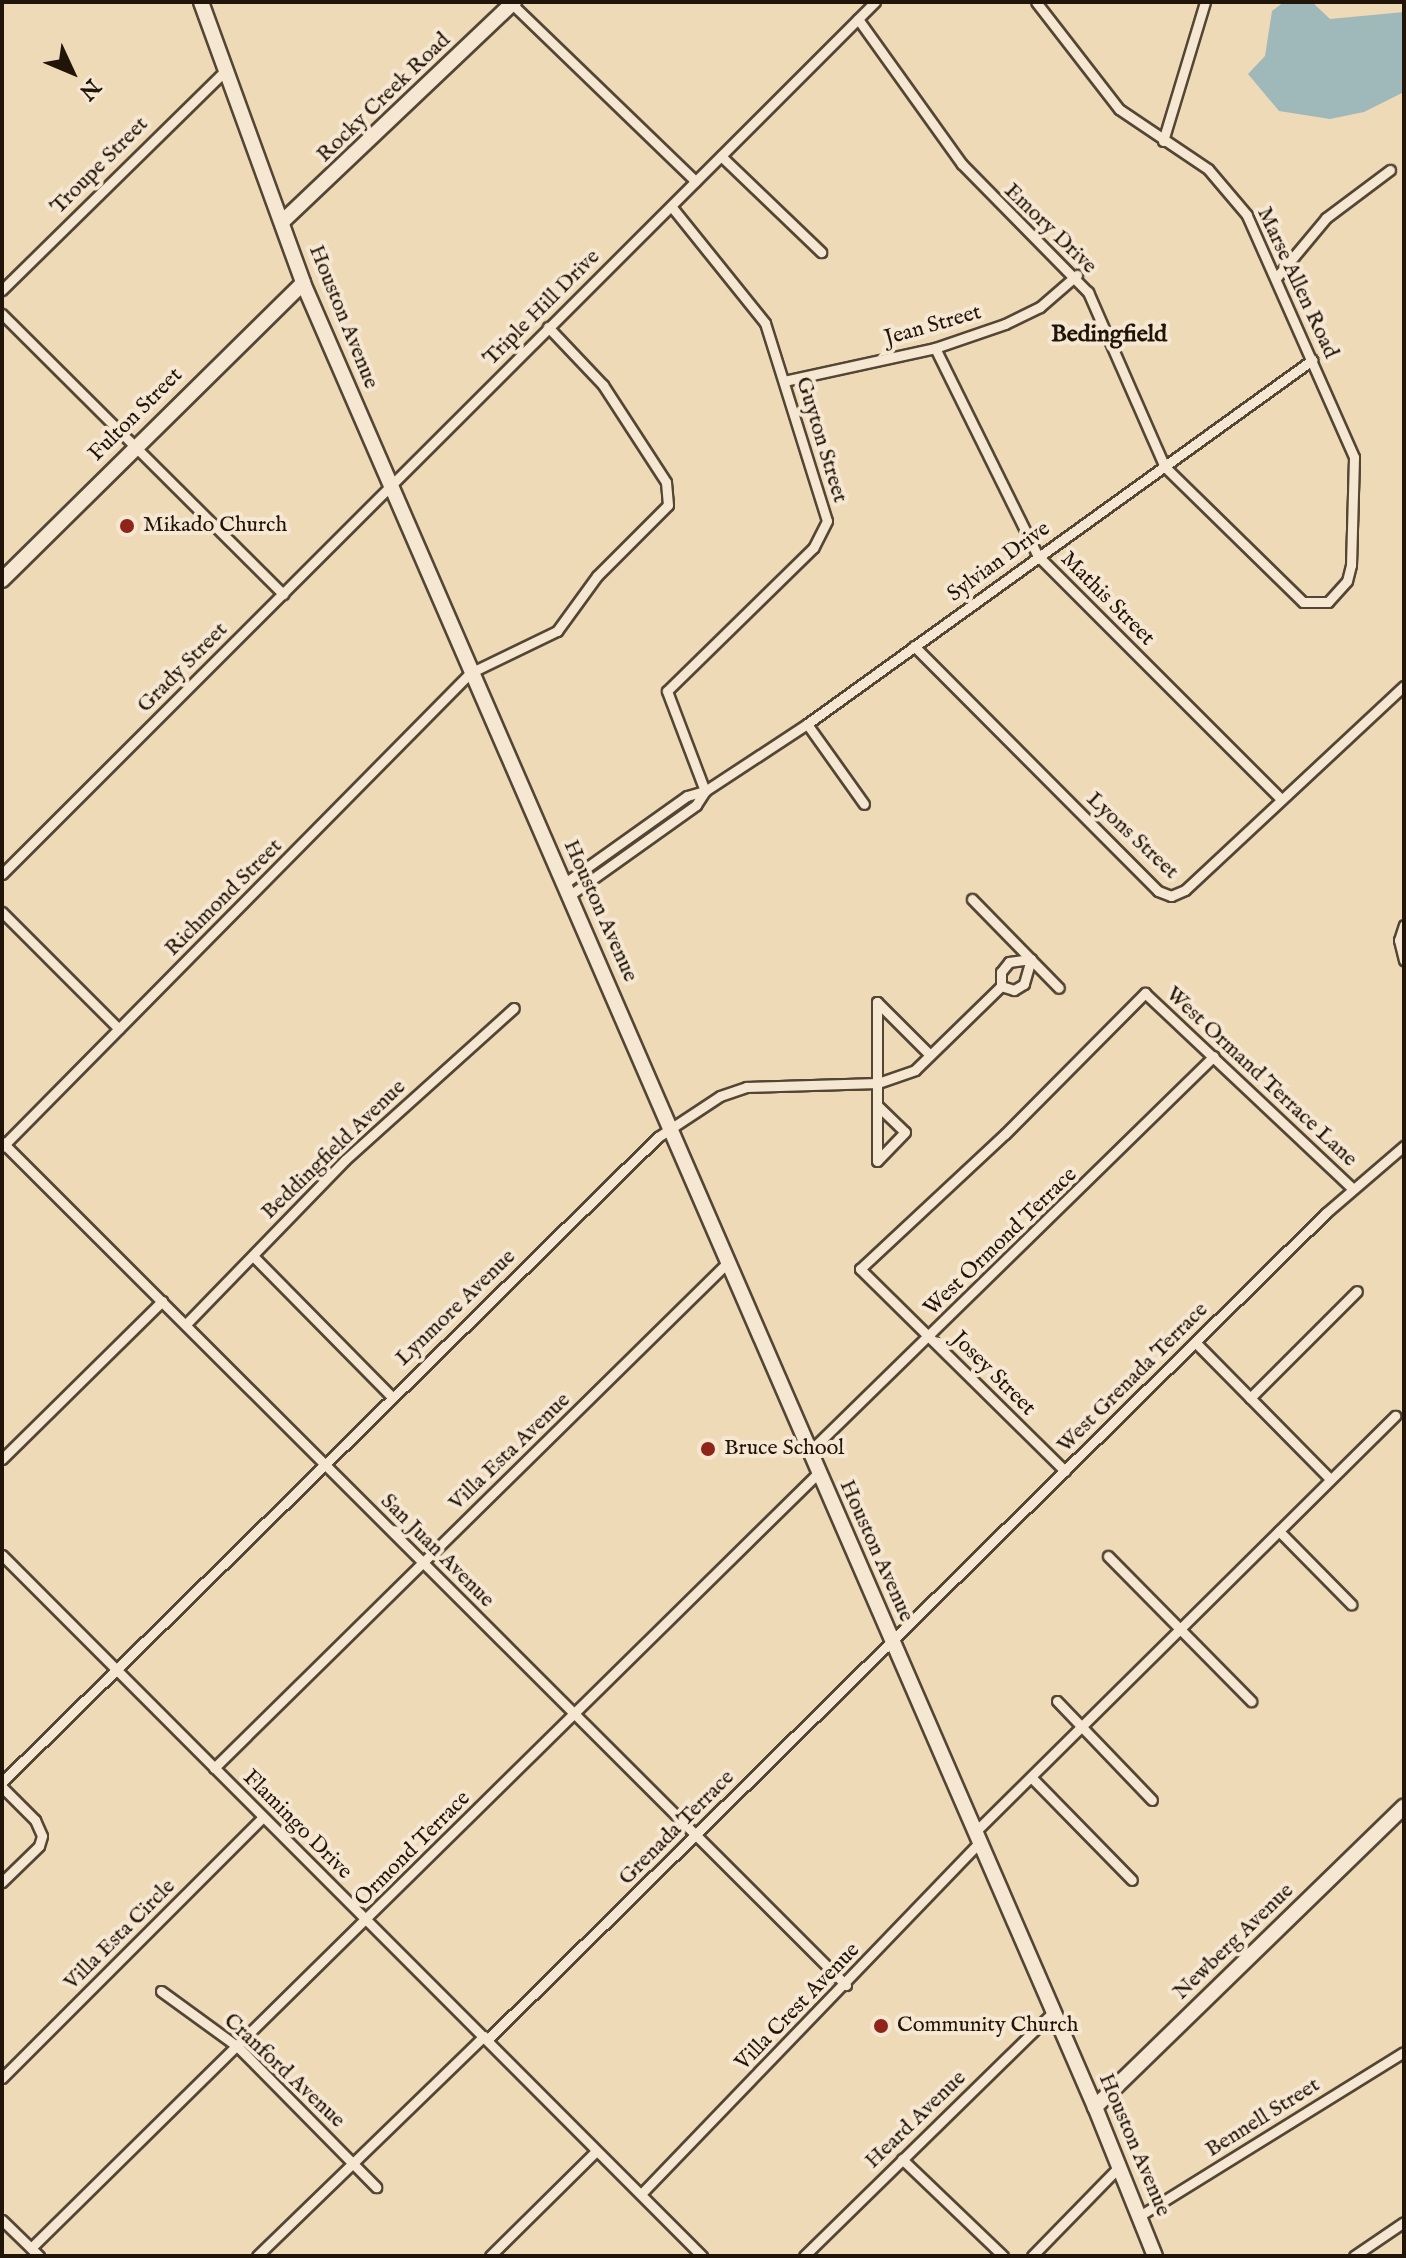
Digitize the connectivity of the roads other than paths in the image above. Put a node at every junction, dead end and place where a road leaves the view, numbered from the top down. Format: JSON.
{"nodes":[{"id":1,"x":201,"y":2,"type":"edge"},
{"id":2,"x":875,"y":2,"type":"edge"},
{"id":3,"x":1036,"y":2,"type":"edge"},
{"id":4,"x":1205,"y":2,"type":"edge"},
{"id":5,"x":513,"y":3,"type":"edge"},
{"id":6,"x":858,"y":19,"type":"junction"},
{"id":7,"x":226,"y":70,"type":"junction"},
{"id":8,"x":1163,"y":141,"type":"junction"},
{"id":9,"x":721,"y":156,"type":"junction"},
{"id":10,"x":1390,"y":170,"type":"dead end"},
{"id":11,"x":695,"y":181,"type":"junction"},
{"id":12,"x":671,"y":206,"type":"junction"},
{"id":13,"x":282,"y":222,"type":"junction"},
{"id":14,"x":821,"y":252,"type":"dead end"},
{"id":15,"x":1077,"y":275,"type":"junction"},
{"id":16,"x":1276,"y":278,"type":"junction"},
{"id":17,"x":303,"y":283,"type":"junction"},
{"id":18,"x":2,"y":290,"type":"edge"},
{"id":19,"x":2,"y":314,"type":"edge"},
{"id":20,"x":548,"y":327,"type":"junction"},
{"id":21,"x":935,"y":348,"type":"junction"},
{"id":22,"x":1312,"y":360,"type":"junction"},
{"id":23,"x":784,"y":381,"type":"junction"},
{"id":24,"x":134,"y":447,"type":"junction"},
{"id":25,"x":1165,"y":467,"type":"junction"},
{"id":26,"x":389,"y":487,"type":"junction"},
{"id":27,"x":1038,"y":556,"type":"junction"},
{"id":28,"x":2,"y":580,"type":"edge"},
{"id":29,"x":1285,"y":585,"type":"joint"},
{"id":30,"x":283,"y":594,"type":"junction"},
{"id":31,"x":914,"y":646,"type":"junction"},
{"id":32,"x":470,"y":673,"type":"junction"},
{"id":33,"x":1404,"y":686,"type":"edge"},
{"id":34,"x":807,"y":724,"type":"junction"},
{"id":35,"x":705,"y":791,"type":"junction"},
{"id":36,"x":1281,"y":799,"type":"junction"},
{"id":37,"x":864,"y":804,"type":"dead end"},
{"id":38,"x":2,"y":874,"type":"edge"},
{"id":39,"x":568,"y":889,"type":"junction"},
{"id":40,"x":972,"y":899,"type":"dead end"},
{"id":41,"x":2,"y":912,"type":"edge"},
{"id":42,"x":1404,"y":925,"type":"edge"},
{"id":43,"x":1031,"y":959,"type":"junction"},
{"id":44,"x":1404,"y":960,"type":"edge"},
{"id":45,"x":1001,"y":986,"type":"junction"},
{"id":46,"x":1059,"y":988,"type":"dead end"},
{"id":47,"x":514,"y":1008,"type":"dead end"},
{"id":48,"x":119,"y":1029,"type":"junction"},
{"id":49,"x":930,"y":1055,"type":"junction"},
{"id":50,"x":1214,"y":1056,"type":"junction"},
{"id":51,"x":878,"y":1083,"type":"junction"},
{"id":52,"x":878,"y":1106,"type":"junction"},
{"id":53,"x":672,"y":1130,"type":"junction"},
{"id":54,"x":3,"y":1144,"type":"edge"},
{"id":55,"x":1404,"y":1146,"type":"edge"},
{"id":56,"x":1352,"y":1188,"type":"junction"},
{"id":57,"x":253,"y":1256,"type":"junction"},
{"id":58,"x":728,"y":1262,"type":"junction"},
{"id":59,"x":860,"y":1269,"type":"joint"},
{"id":60,"x":1357,"y":1291,"type":"dead end"},
{"id":61,"x":162,"y":1301,"type":"junction"},
{"id":62,"x":186,"y":1324,"type":"junction"},
{"id":63,"x":929,"y":1336,"type":"junction"},
{"id":64,"x":1195,"y":1342,"type":"junction"},
{"id":65,"x":391,"y":1396,"type":"junction"},
{"id":66,"x":1250,"y":1398,"type":"junction"},
{"id":67,"x":1395,"y":1416,"type":"dead end"},
{"id":68,"x":809,"y":1452,"type":"junction"},
{"id":69,"x":2,"y":1459,"type":"edge"},
{"id":70,"x":323,"y":1462,"type":"junction"},
{"id":71,"x":1065,"y":1471,"type":"junction"},
{"id":72,"x":818,"y":1473,"type":"junction"},
{"id":73,"x":1330,"y":1479,"type":"junction"},
{"id":74,"x":1279,"y":1531,"type":"junction"},
{"id":75,"x":2,"y":1555,"type":"edge"},
{"id":76,"x":1108,"y":1556,"type":"dead end"},
{"id":77,"x":422,"y":1562,"type":"junction"},
{"id":78,"x":1351,"y":1604,"type":"dead end"},
{"id":79,"x":1180,"y":1630,"type":"junction"},
{"id":80,"x":891,"y":1642,"type":"junction"},
{"id":81,"x":115,"y":1669,"type":"junction"},
{"id":82,"x":1057,"y":1701,"type":"dead end"},
{"id":83,"x":1251,"y":1701,"type":"dead end"},
{"id":84,"x":575,"y":1714,"type":"junction"},
{"id":85,"x":1081,"y":1727,"type":"junction"},
{"id":86,"x":214,"y":1768,"type":"junction"},
{"id":87,"x":1031,"y":1777,"type":"junction"},
{"id":88,"x":2,"y":1784,"type":"edge"},
{"id":89,"x":1152,"y":1800,"type":"dead end"},
{"id":90,"x":1404,"y":1807,"type":"edge"},
{"id":91,"x":263,"y":1817,"type":"junction"},
{"id":92,"x":695,"y":1834,"type":"junction"},
{"id":93,"x":976,"y":1838,"type":"junction"},
{"id":94,"x":1132,"y":1880,"type":"dead end"},
{"id":95,"x":2,"y":1882,"type":"edge"},
{"id":96,"x":366,"y":1920,"type":"junction"},
{"id":97,"x":846,"y":1985,"type":"junction"},
{"id":98,"x":161,"y":1991,"type":"dead end"},
{"id":99,"x":1054,"y":2011,"type":"junction"},
{"id":100,"x":486,"y":2038,"type":"junction"},
{"id":101,"x":238,"y":2047,"type":"junction"},
{"id":102,"x":1404,"y":2052,"type":"edge"},
{"id":103,"x":2,"y":2078,"type":"edge"},
{"id":104,"x":1095,"y":2107,"type":"junction"},
{"id":105,"x":596,"y":2151,"type":"junction"},
{"id":106,"x":902,"y":2159,"type":"junction"},
{"id":107,"x":354,"y":2162,"type":"junction"},
{"id":108,"x":1119,"y":2167,"type":"junction"},
{"id":109,"x":376,"y":2187,"type":"dead end"},
{"id":110,"x":641,"y":2194,"type":"junction"},
{"id":111,"x":1141,"y":2215,"type":"junction"},
{"id":112,"x":2,"y":2220,"type":"edge"},
{"id":113,"x":1404,"y":2222,"type":"edge"},
{"id":114,"x":35,"y":2252,"type":"edge"},
{"id":115,"x":257,"y":2256,"type":"edge"},
{"id":116,"x":490,"y":2256,"type":"edge"},
{"id":117,"x":702,"y":2256,"type":"edge"},
{"id":118,"x":804,"y":2256,"type":"edge"},
{"id":119,"x":1003,"y":2256,"type":"edge"},
{"id":120,"x":1032,"y":2256,"type":"edge"},
{"id":121,"x":1155,"y":2256,"type":"edge"},
{"id":122,"x":1354,"y":2256,"type":"edge"}],
"edges":[{"from":1,"to":7,"type":"street","name":"Houston Avenue"},
{"from":2,"to":6,"type":"street","name":"Triple Hill Drive"},
{"from":3,"to":8,"type":"street","name":"Marse Allen Road"},
{"from":4,"to":8,"type":"street"},
{"from":5,"to":11,"type":"street"},
{"from":5,"to":13,"type":"street","name":"Rocky Creek Road"},
{"from":6,"to":9,"type":"street","name":"Triple Hill Drive"},
{"from":6,"to":15,"type":"street","name":"Emory Drive"},
{"from":7,"to":13,"type":"street","name":"Houston Avenue"},
{"from":7,"to":18,"type":"street","name":"Troupe Street"},
{"from":8,"to":16,"type":"street","name":"Marse Allen Road"},
{"from":9,"to":11,"type":"street","name":"Triple Hill Drive"},
{"from":9,"to":14,"type":"street"},
{"from":10,"to":16,"type":"street"},
{"from":11,"to":12,"type":"street","name":"Triple Hill Drive"},
{"from":12,"to":20,"type":"street","name":"Triple Hill Drive"},
{"from":12,"to":23,"type":"street","name":"Guyton Street"},
{"from":13,"to":17,"type":"street","name":"Houston Avenue"},
{"from":15,"to":21,"type":"street","name":"Jean Street"},
{"from":15,"to":25,"type":"street","name":"Emory Drive"},
{"from":16,"to":22,"type":"street","name":"Marse Allen Road"},
{"from":17,"to":24,"type":"street","name":"Fulton Street"},
{"from":17,"to":26,"type":"street","name":"Houston Avenue"},
{"from":19,"to":24,"type":"street"},
{"from":20,"to":26,"type":"street","name":"Triple Hill Drive"},
{"from":20,"to":32,"type":"street","name":"Richmond Street"},
{"from":21,"to":23,"type":"street","name":"Jean Street"},
{"from":21,"to":27,"type":"street","name":"Mathis Street"},
{"from":22,"to":25,"type":"street","name":"Sylvian Drive"},
{"from":22,"to":29,"type":"street","name":"Marse Allen Road"},
{"from":23,"to":35,"type":"street","name":"Guyton Street"},
{"from":24,"to":28,"type":"street","name":"Fulton Street"},
{"from":24,"to":30,"type":"street"},
{"from":25,"to":27,"type":"street","name":"Sylvian Drive"},
{"from":25,"to":29,"type":"street","name":"Emory Drive"},
{"from":26,"to":30,"type":"street","name":"Grady Street"},
{"from":26,"to":32,"type":"street","name":"Houston Avenue"},
{"from":27,"to":31,"type":"street","name":"Sylvian Drive"},
{"from":27,"to":36,"type":"street","name":"Mathis Street"},
{"from":30,"to":38,"type":"street","name":"Grady Street"},
{"from":31,"to":34,"type":"street","name":"Sylvian Drive"},
{"from":31,"to":36,"type":"street","name":"Lyons Street"},
{"from":32,"to":39,"type":"street","name":"Houston Avenue"},
{"from":32,"to":48,"type":"street","name":"Richmond Street"},
{"from":33,"to":36,"type":"street","name":"Lyons Street"},
{"from":34,"to":35,"type":"street","name":"Sylvian Drive"},
{"from":34,"to":37,"type":"street"},
{"from":35,"to":39,"type":"street","name":"Sylvian Drive"},
{"from":39,"to":53,"type":"street","name":"Houston Avenue"},
{"from":40,"to":43,"type":"street"},
{"from":41,"to":48,"type":"street"},
{"from":42,"to":44,"type":"street"},
{"from":43,"to":45,"type":"street","name":"Lynmore Avenue"},
{"from":43,"to":45,"type":"street","name":"Lynmore Avenue"},
{"from":43,"to":46,"type":"street"},
{"from":45,"to":49,"type":"street","name":"Lynmore Avenue"},
{"from":47,"to":57,"type":"street","name":"Beddingfield Avenue"},
{"from":48,"to":54,"type":"street","name":"Richmond Street"},
{"from":49,"to":51,"type":"street","name":"Lynmore Avenue"},
{"from":49,"to":51,"type":"street"},
{"from":50,"to":56,"type":"street","name":"West Ormand Terrace Lane"},
{"from":50,"to":59,"type":"street","name":"West Ormand Terrace Lane"},
{"from":50,"to":63,"type":"street","name":"West Ormond Terrace"},
{"from":51,"to":52,"type":"street"},
{"from":51,"to":53,"type":"street","name":"Lynmore Avenue"},
{"from":52,"to":52,"type":"street"},
{"from":53,"to":58,"type":"street","name":"Houston Avenue"},
{"from":53,"to":65,"type":"street","name":"Lynmore Avenue"},
{"from":54,"to":61,"type":"street","name":"San Juan Avenue"},
{"from":55,"to":56,"type":"street","name":"West Grenada Terrace"},
{"from":56,"to":64,"type":"street","name":"West Grenada Terrace"},
{"from":57,"to":62,"type":"street","name":"Beddingfield Avenue"},
{"from":57,"to":65,"type":"street"},
{"from":58,"to":68,"type":"street","name":"Houston Avenue"},
{"from":58,"to":77,"type":"street","name":"Villa Esta Avenue"},
{"from":59,"to":63,"type":"street","name":"Josey Street"},
{"from":60,"to":66,"type":"street"},
{"from":61,"to":62,"type":"street","name":"San Juan Avenue"},
{"from":61,"to":69,"type":"street"},
{"from":62,"to":70,"type":"street","name":"San Juan Avenue"},
{"from":63,"to":68,"type":"street","name":"West Ormond Terrace"},
{"from":63,"to":71,"type":"street","name":"Josey Street"},
{"from":64,"to":66,"type":"street"},
{"from":64,"to":71,"type":"street","name":"West Grenada Terrace"},
{"from":65,"to":70,"type":"street","name":"Lynmore Avenue"},
{"from":66,"to":73,"type":"street"},
{"from":67,"to":73,"type":"street"},
{"from":68,"to":72,"type":"street","name":"Houston Avenue"},
{"from":70,"to":77,"type":"street","name":"San Juan Avenue"},
{"from":70,"to":81,"type":"street","name":"Lynmore Avenue"},
{"from":71,"to":80,"type":"street","name":"West Grenada Terrace"},
{"from":72,"to":80,"type":"street","name":"Houston Avenue"},
{"from":72,"to":84,"type":"street","name":"Ormond Terrace"},
{"from":73,"to":74,"type":"street"},
{"from":74,"to":78,"type":"street"},
{"from":74,"to":79,"type":"street"},
{"from":75,"to":81,"type":"street","name":"Flamingo Drive"},
{"from":76,"to":79,"type":"street"},
{"from":77,"to":84,"type":"street","name":"San Juan Avenue"},
{"from":77,"to":86,"type":"street","name":"Villa Esta Avenue"},
{"from":79,"to":83,"type":"street"},
{"from":79,"to":85,"type":"street"},
{"from":80,"to":92,"type":"street","name":"Grenada Terrace"},
{"from":80,"to":93,"type":"street","name":"Houston Avenue"},
{"from":81,"to":86,"type":"street","name":"Flamingo Drive"},
{"from":81,"to":88,"type":"street","name":"Lynmore Avenue"},
{"from":82,"to":85,"type":"street"},
{"from":84,"to":92,"type":"street","name":"San Juan Avenue"},
{"from":84,"to":96,"type":"street","name":"Ormond Terrace"},
{"from":85,"to":87,"type":"street"},
{"from":85,"to":89,"type":"street"},
{"from":86,"to":91,"type":"street","name":"Flamingo Drive"},
{"from":87,"to":93,"type":"street"},
{"from":87,"to":94,"type":"street"},
{"from":88,"to":95,"type":"street"},
{"from":90,"to":104,"type":"street","name":"Newberg Avenue"},
{"from":91,"to":96,"type":"street","name":"Flamingo Drive"},
{"from":91,"to":103,"type":"street","name":"Villa Esta Circle"},
{"from":92,"to":97,"type":"street","name":"San Juan Avenue"},
{"from":92,"to":100,"type":"street","name":"Grenada Terrace"},
{"from":93,"to":97,"type":"street","name":"Villa Crest Avenue"},
{"from":93,"to":99,"type":"street","name":"Houston Avenue"},
{"from":96,"to":100,"type":"street","name":"Flamingo Drive"},
{"from":96,"to":101,"type":"street","name":"Ormond Terrace"},
{"from":97,"to":110,"type":"street","name":"Villa Crest Avenue"},
{"from":98,"to":101,"type":"street","name":"Cranford Avenue"},
{"from":99,"to":104,"type":"street","name":"Houston Avenue"},
{"from":99,"to":106,"type":"street","name":"Heard Avenue"},
{"from":100,"to":105,"type":"street","name":"Flamingo Drive"},
{"from":100,"to":107,"type":"street","name":"Grenada Terrace"},
{"from":101,"to":107,"type":"street","name":"Cranford Avenue"},
{"from":101,"to":114,"type":"street","name":"Ormond Terrace"},
{"from":102,"to":111,"type":"street","name":"Bennell Street"},
{"from":104,"to":108,"type":"street","name":"Houston Avenue"},
{"from":105,"to":110,"type":"street","name":"Flamingo Drive"},
{"from":105,"to":116,"type":"street"},
{"from":106,"to":118,"type":"street","name":"Heard Avenue"},
{"from":106,"to":119,"type":"street"},
{"from":107,"to":109,"type":"street","name":"Cranford Avenue"},
{"from":107,"to":115,"type":"street","name":"Grenada Terrace"},
{"from":108,"to":111,"type":"street","name":"Houston Avenue"},
{"from":108,"to":120,"type":"street"},
{"from":110,"to":117,"type":"street","name":"Flamingo Drive"},
{"from":111,"to":121,"type":"street","name":"Houston Avenue"},
{"from":112,"to":114,"type":"street"},
{"from":113,"to":122,"type":"street"}]}
